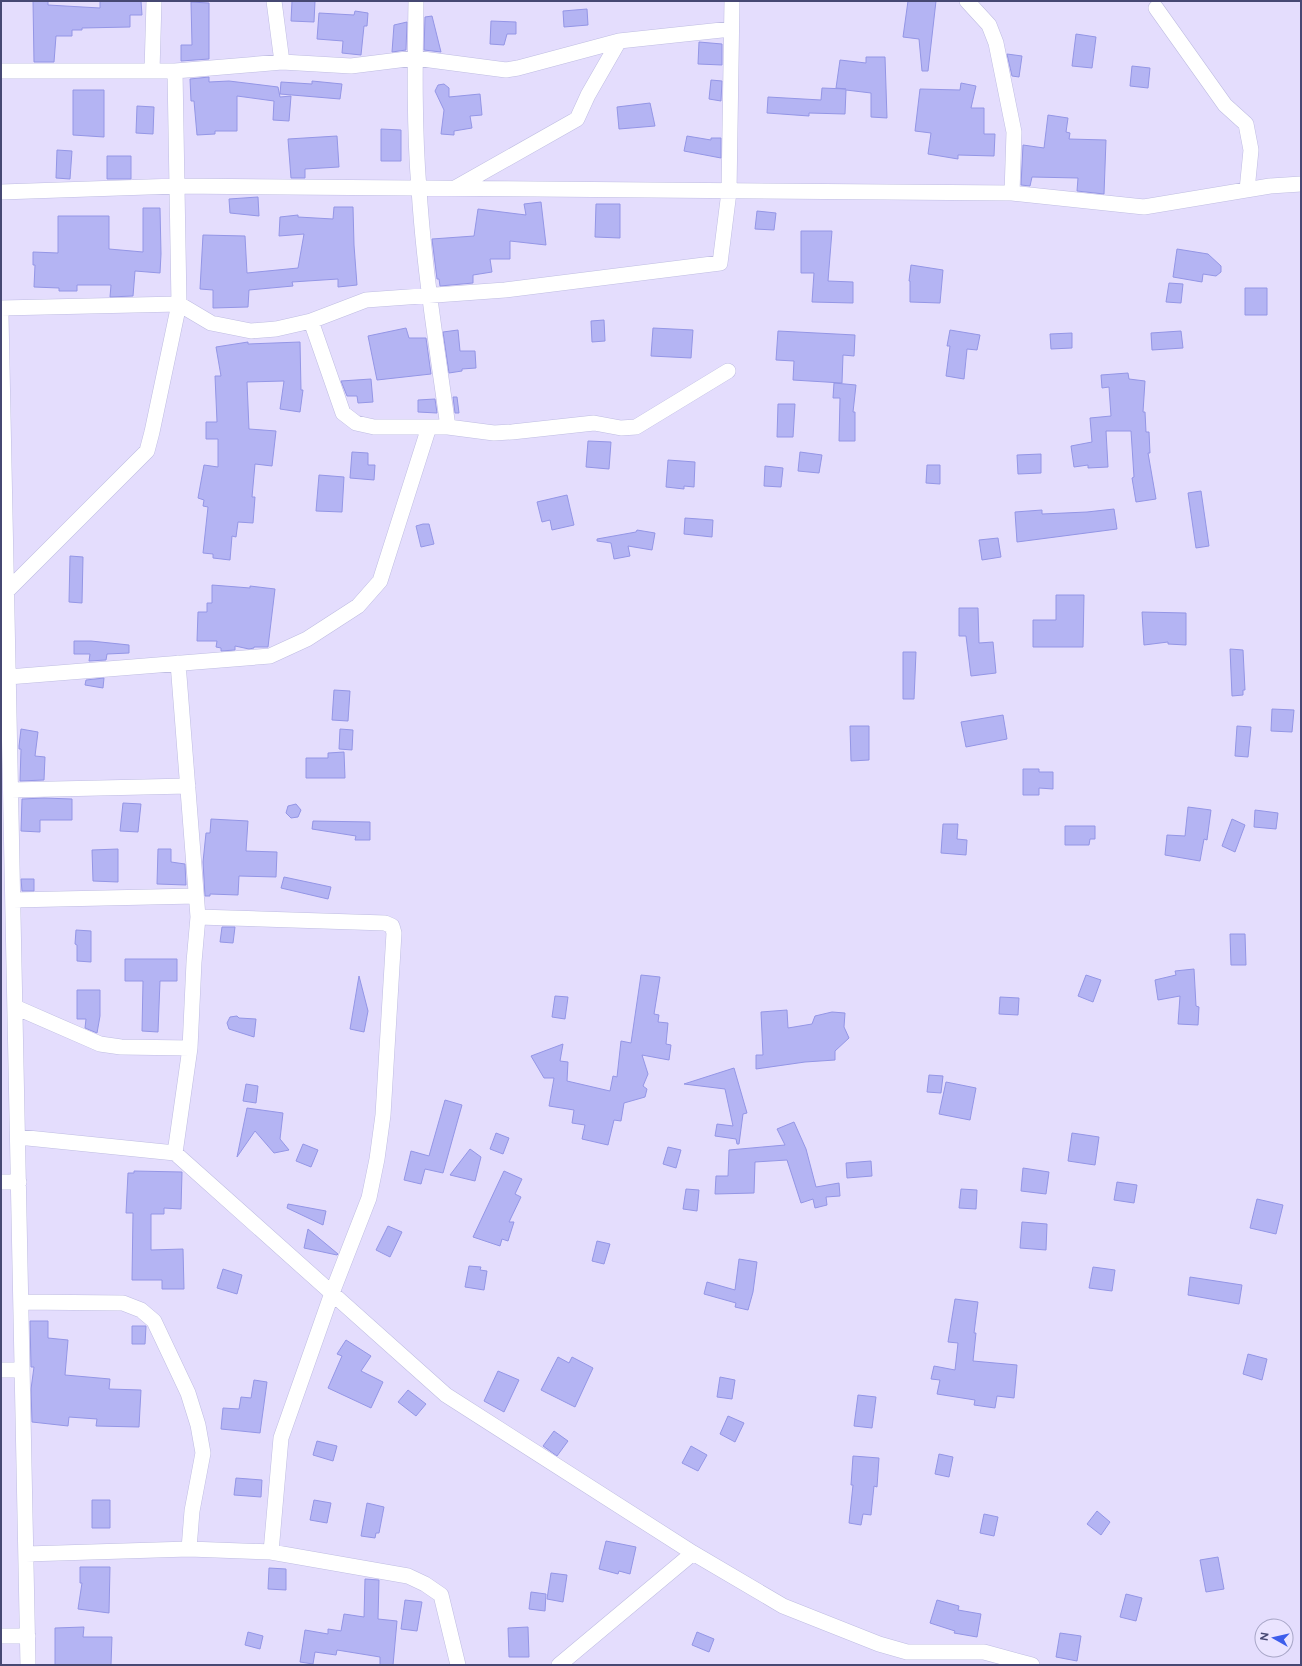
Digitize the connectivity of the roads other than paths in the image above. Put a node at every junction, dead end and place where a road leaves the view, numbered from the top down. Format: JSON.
{"nodes":[{"id":1,"x":154,"y":1,"type":"edge"},
{"id":2,"x":274,"y":1,"type":"edge"},
{"id":3,"x":416,"y":1,"type":"edge"},
{"id":4,"x":732,"y":1,"type":"edge"},
{"id":5,"x":967,"y":1,"type":"edge"},
{"id":6,"x":1156,"y":8,"type":"dead end"},
{"id":7,"x":731,"y":29,"type":"junction"},
{"id":8,"x":619,"y":41,"type":"junction"},
{"id":9,"x":415,"y":58,"type":"junction"},
{"id":10,"x":282,"y":62,"type":"junction"},
{"id":11,"x":1,"y":71,"type":"edge"},
{"id":12,"x":152,"y":71,"type":"junction"},
{"id":13,"x":175,"y":71,"type":"junction"},
{"id":14,"x":1301,"y":184,"type":"edge"},
{"id":15,"x":177,"y":186,"type":"junction"},
{"id":16,"x":418,"y":188,"type":"junction"},
{"id":17,"x":455,"y":188,"type":"junction"},
{"id":18,"x":1247,"y":190,"type":"junction"},
{"id":19,"x":1,"y":192,"type":"edge"},
{"id":20,"x":729,"y":192,"type":"junction"},
{"id":21,"x":1012,"y":193,"type":"junction"},
{"id":22,"x":428,"y":294,"type":"junction"},
{"id":23,"x":179,"y":304,"type":"junction"},
{"id":24,"x":1,"y":308,"type":"edge"},
{"id":25,"x":1,"y":315,"type":"edge"},
{"id":26,"x":311,"y":321,"type":"junction"},
{"id":27,"x":728,"y":371,"type":"dead end"},
{"id":28,"x":429,"y":427,"type":"junction"},
{"id":29,"x":448,"y":427,"type":"junction"},
{"id":30,"x":4,"y":592,"type":"edge"},
{"id":31,"x":178,"y":664,"type":"junction"},
{"id":32,"x":6,"y":687,"type":"edge"},
{"id":33,"x":188,"y":786,"type":"junction"},
{"id":34,"x":10,"y":790,"type":"junction"},
{"id":35,"x":196,"y":896,"type":"junction"},
{"id":36,"x":13,"y":900,"type":"junction"},
{"id":37,"x":198,"y":917,"type":"junction"},
{"id":38,"x":7,"y":923,"type":"edge"},
{"id":39,"x":15,"y":1007,"type":"junction"},
{"id":40,"x":190,"y":1048,"type":"junction"},
{"id":41,"x":18,"y":1137,"type":"junction"},
{"id":42,"x":175,"y":1153,"type":"junction"},
{"id":43,"x":1,"y":1182,"type":"edge"},
{"id":44,"x":19,"y":1182,"type":"junction"},
{"id":45,"x":332,"y":1293,"type":"junction"},
{"id":46,"x":21,"y":1302,"type":"junction"},
{"id":47,"x":1,"y":1370,"type":"edge"},
{"id":48,"x":22,"y":1370,"type":"junction"},
{"id":49,"x":189,"y":1549,"type":"junction"},
{"id":50,"x":271,"y":1552,"type":"junction"},
{"id":51,"x":693,"y":1553,"type":"junction"},
{"id":52,"x":26,"y":1554,"type":"junction"},
{"id":53,"x":1,"y":1636,"type":"edge"},
{"id":54,"x":28,"y":1636,"type":"junction"},
{"id":55,"x":28,"y":1665,"type":"edge"},
{"id":56,"x":458,"y":1665,"type":"edge"},
{"id":57,"x":559,"y":1665,"type":"edge"},
{"id":58,"x":1032,"y":1665,"type":"edge"}],
"edges":[{"from":1,"to":12,"type":"street"},
{"from":2,"to":10,"type":"street"},
{"from":3,"to":9,"type":"street"},
{"from":4,"to":7,"type":"street"},
{"from":5,"to":21,"type":"street"},
{"from":6,"to":18,"type":"street"},
{"from":7,"to":8,"type":"street"},
{"from":7,"to":20,"type":"street"},
{"from":8,"to":9,"type":"street"},
{"from":8,"to":17,"type":"street"},
{"from":9,"to":10,"type":"street"},
{"from":9,"to":16,"type":"street"},
{"from":10,"to":13,"type":"street"},
{"from":11,"to":12,"type":"street"},
{"from":12,"to":13,"type":"street"},
{"from":13,"to":15,"type":"street"},
{"from":14,"to":18,"type":"street"},
{"from":15,"to":16,"type":"street"},
{"from":15,"to":19,"type":"street"},
{"from":15,"to":23,"type":"street"},
{"from":16,"to":17,"type":"street"},
{"from":16,"to":22,"type":"street"},
{"from":17,"to":20,"type":"street"},
{"from":18,"to":21,"type":"street"},
{"from":20,"to":21,"type":"street"},
{"from":20,"to":22,"type":"street"},
{"from":22,"to":26,"type":"street"},
{"from":22,"to":29,"type":"street"},
{"from":23,"to":24,"type":"street"},
{"from":23,"to":26,"type":"street"},
{"from":23,"to":30,"type":"street"},
{"from":25,"to":30,"type":"street"},
{"from":26,"to":28,"type":"street"},
{"from":27,"to":29,"type":"street"},
{"from":28,"to":29,"type":"street"},
{"from":28,"to":31,"type":"street"},
{"from":30,"to":32,"type":"street"},
{"from":31,"to":32,"type":"street"},
{"from":31,"to":33,"type":"street"},
{"from":32,"to":34,"type":"street"},
{"from":33,"to":34,"type":"street"},
{"from":33,"to":35,"type":"street"},
{"from":34,"to":36,"type":"street"},
{"from":35,"to":36,"type":"street"},
{"from":35,"to":37,"type":"street"},
{"from":36,"to":38,"type":"street"},
{"from":37,"to":40,"type":"street"},
{"from":37,"to":45,"type":"street"},
{"from":38,"to":39,"type":"street"},
{"from":39,"to":40,"type":"street"},
{"from":39,"to":41,"type":"street"},
{"from":40,"to":42,"type":"street"},
{"from":41,"to":42,"type":"street"},
{"from":41,"to":44,"type":"street"},
{"from":42,"to":45,"type":"street"},
{"from":43,"to":44,"type":"street"},
{"from":44,"to":46,"type":"street"},
{"from":45,"to":50,"type":"street"},
{"from":45,"to":51,"type":"street"},
{"from":46,"to":48,"type":"street"},
{"from":46,"to":49,"type":"street"},
{"from":47,"to":48,"type":"street"},
{"from":48,"to":52,"type":"street"},
{"from":49,"to":50,"type":"street"},
{"from":49,"to":52,"type":"street"},
{"from":50,"to":56,"type":"street"},
{"from":51,"to":57,"type":"street"},
{"from":51,"to":58,"type":"street"},
{"from":52,"to":54,"type":"street"},
{"from":53,"to":54,"type":"street"},
{"from":54,"to":55,"type":"street"}]}
